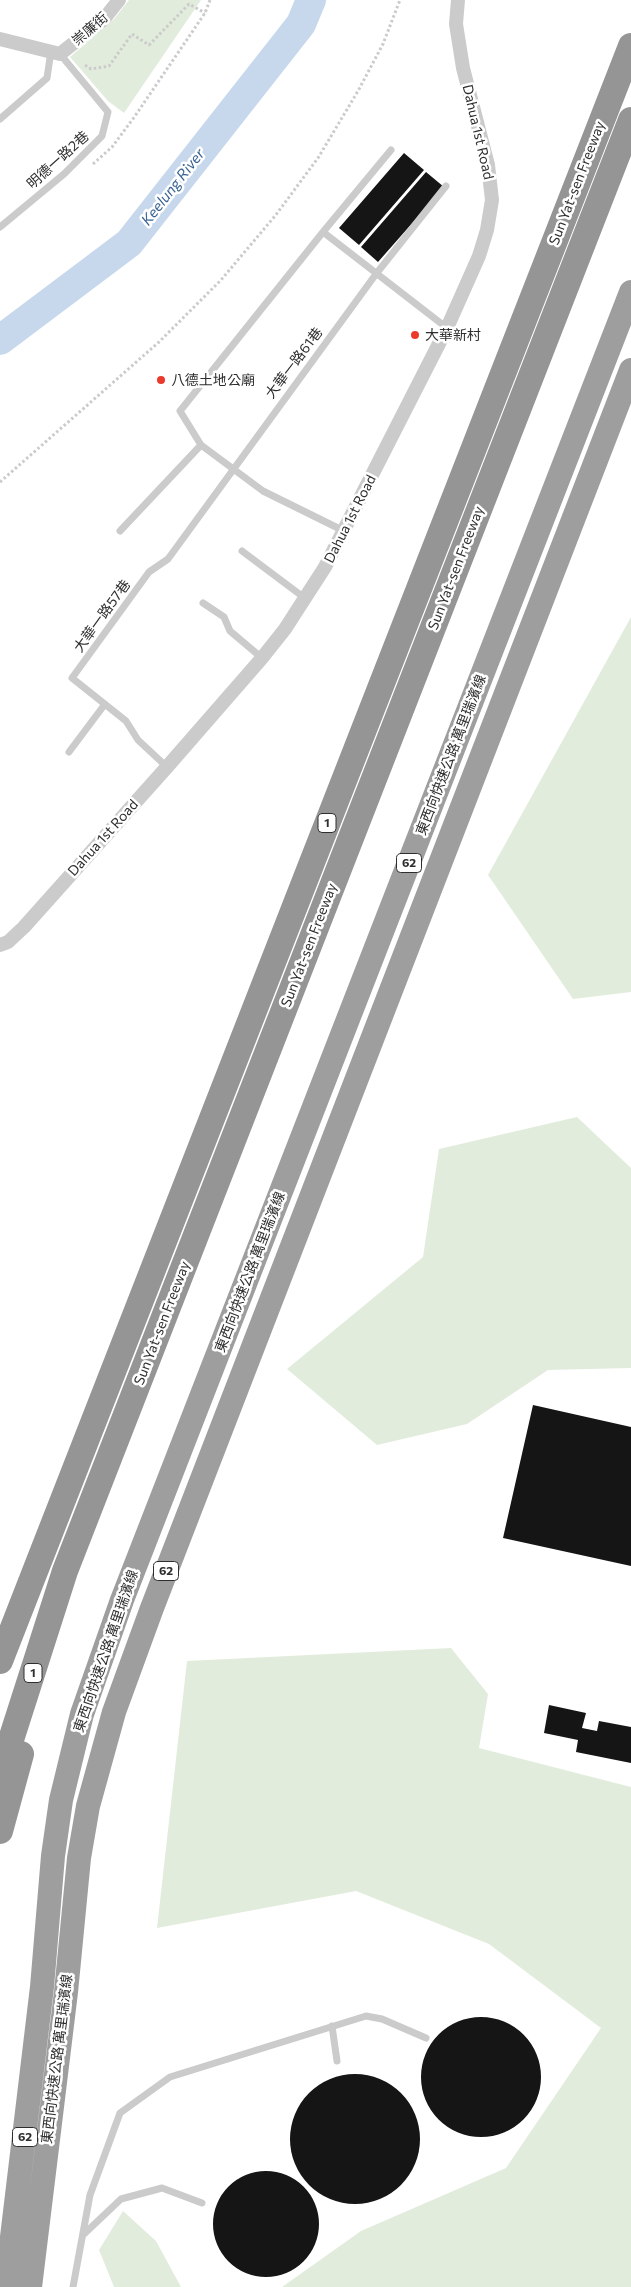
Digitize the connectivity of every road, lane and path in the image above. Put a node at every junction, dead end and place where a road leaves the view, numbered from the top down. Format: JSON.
{"nodes":[{"id":1,"x":119,"y":0,"type":"edge"},
{"id":2,"x":400,"y":0,"type":"edge"},
{"id":3,"x":458,"y":0,"type":"edge"},
{"id":4,"x":204,"y":12,"type":"dead end"},
{"id":5,"x":0,"y":39,"type":"edge"},
{"id":6,"x":631,"y":46,"type":"edge"},
{"id":7,"x":59,"y":52,"type":"junction"},
{"id":8,"x":0,"y":119,"type":"edge"},
{"id":9,"x":631,"y":120,"type":"edge"},
{"id":10,"x":392,"y":150,"type":"dead end"},
{"id":11,"x":446,"y":186,"type":"dead end"},
{"id":12,"x":0,"y":227,"type":"edge"},
{"id":13,"x":323,"y":232,"type":"junction"},
{"id":14,"x":376,"y":274,"type":"junction"},
{"id":15,"x":631,"y":292,"type":"edge"},
{"id":16,"x":447,"y":328,"type":"junction"},
{"id":17,"x":631,"y":370,"type":"edge"},
{"id":18,"x":201,"y":446,"type":"junction"},
{"id":19,"x":232,"y":468,"type":"junction"},
{"id":20,"x":0,"y":482,"type":"edge"},
{"id":21,"x":120,"y":531,"type":"dead end"},
{"id":22,"x":344,"y":531,"type":"junction"},
{"id":23,"x":242,"y":551,"type":"dead end"},
{"id":24,"x":306,"y":599,"type":"junction"},
{"id":25,"x":203,"y":603,"type":"dead end"},
{"id":26,"x":262,"y":658,"type":"junction"},
{"id":27,"x":105,"y":704,"type":"junction"},
{"id":28,"x":70,"y":752,"type":"dead end"},
{"id":29,"x":167,"y":767,"type":"junction"},
{"id":30,"x":0,"y":945,"type":"edge"},
{"id":31,"x":65,"y":1570,"type":"junction"},
{"id":32,"x":23,"y":1600,"type":"junction"},
{"id":33,"x":0,"y":1633,"type":"edge"},
{"id":34,"x":0,"y":1661,"type":"edge"},
{"id":35,"x":0,"y":1774,"type":"edge"},
{"id":36,"x":0,"y":1831,"type":"edge"},
{"id":37,"x":332,"y":2026,"type":"junction"},
{"id":38,"x":426,"y":2038,"type":"dead end"},
{"id":39,"x":337,"y":2061,"type":"dead end"},
{"id":40,"x":202,"y":2203,"type":"dead end"},
{"id":41,"x":82,"y":2236,"type":"junction"},
{"id":42,"x":6,"y":2287,"type":"edge"},
{"id":43,"x":30,"y":2287,"type":"edge"},
{"id":44,"x":73,"y":2287,"type":"edge"}],
"edges":[{"from":1,"to":7,"type":"street","name":"崇廉街"},
{"from":2,"to":20,"type":"path"},
{"from":3,"to":16,"type":"street","name":"Dahua 1st Road"},
{"from":4,"to":7,"type":"path"},
{"from":5,"to":7,"type":"street"},
{"from":6,"to":32,"type":"highway","name":"Sun Yat-sen Freeway","number":"1"},
{"from":7,"to":8,"type":"lane"},
{"from":7,"to":12,"type":"lane","name":"明德一路2巷"},
{"from":9,"to":31,"type":"highway","name":"Sun Yat-sen Freeway","number":"1"},
{"from":10,"to":13,"type":"lane"},
{"from":11,"to":14,"type":"lane","name":"大華一路61巷"},
{"from":13,"to":14,"type":"lane"},
{"from":13,"to":18,"type":"lane"},
{"from":14,"to":16,"type":"lane"},
{"from":14,"to":19,"type":"lane","name":"大華一路61巷"},
{"from":15,"to":42,"type":"highway","name":"東西向快速公路 萬里瑞濱線","number":"62"},
{"from":16,"to":22,"type":"street","name":"Dahua 1st Road"},
{"from":17,"to":43,"type":"highway","name":"東西向快速公路 萬里瑞濱線","number":"62"},
{"from":18,"to":19,"type":"lane"},
{"from":18,"to":21,"type":"lane"},
{"from":19,"to":22,"type":"lane"},
{"from":19,"to":27,"type":"lane","name":"大華一路57巷"},
{"from":22,"to":24,"type":"street","name":"Dahua 1st Road"},
{"from":23,"to":24,"type":"lane"},
{"from":24,"to":26,"type":"street","name":"Dahua 1st Road"},
{"from":25,"to":26,"type":"lane"},
{"from":26,"to":29,"type":"street","name":"Dahua 1st Road"},
{"from":27,"to":28,"type":"lane"},
{"from":27,"to":29,"type":"lane","name":"大華一路57巷"},
{"from":29,"to":30,"type":"street","name":"Dahua 1st Road"},
{"from":31,"to":35,"type":"highway","name":"Sun Yat-sen Freeway","number":"1"},
{"from":31,"to":36,"type":"highway"},
{"from":32,"to":33,"type":"highway"},
{"from":32,"to":34,"type":"highway","name":"Sun Yat-sen Freeway","number":"1"},
{"from":37,"to":38,"type":"lane"},
{"from":37,"to":39,"type":"lane"},
{"from":37,"to":41,"type":"lane"},
{"from":40,"to":41,"type":"lane"},
{"from":41,"to":44,"type":"lane"}]}
